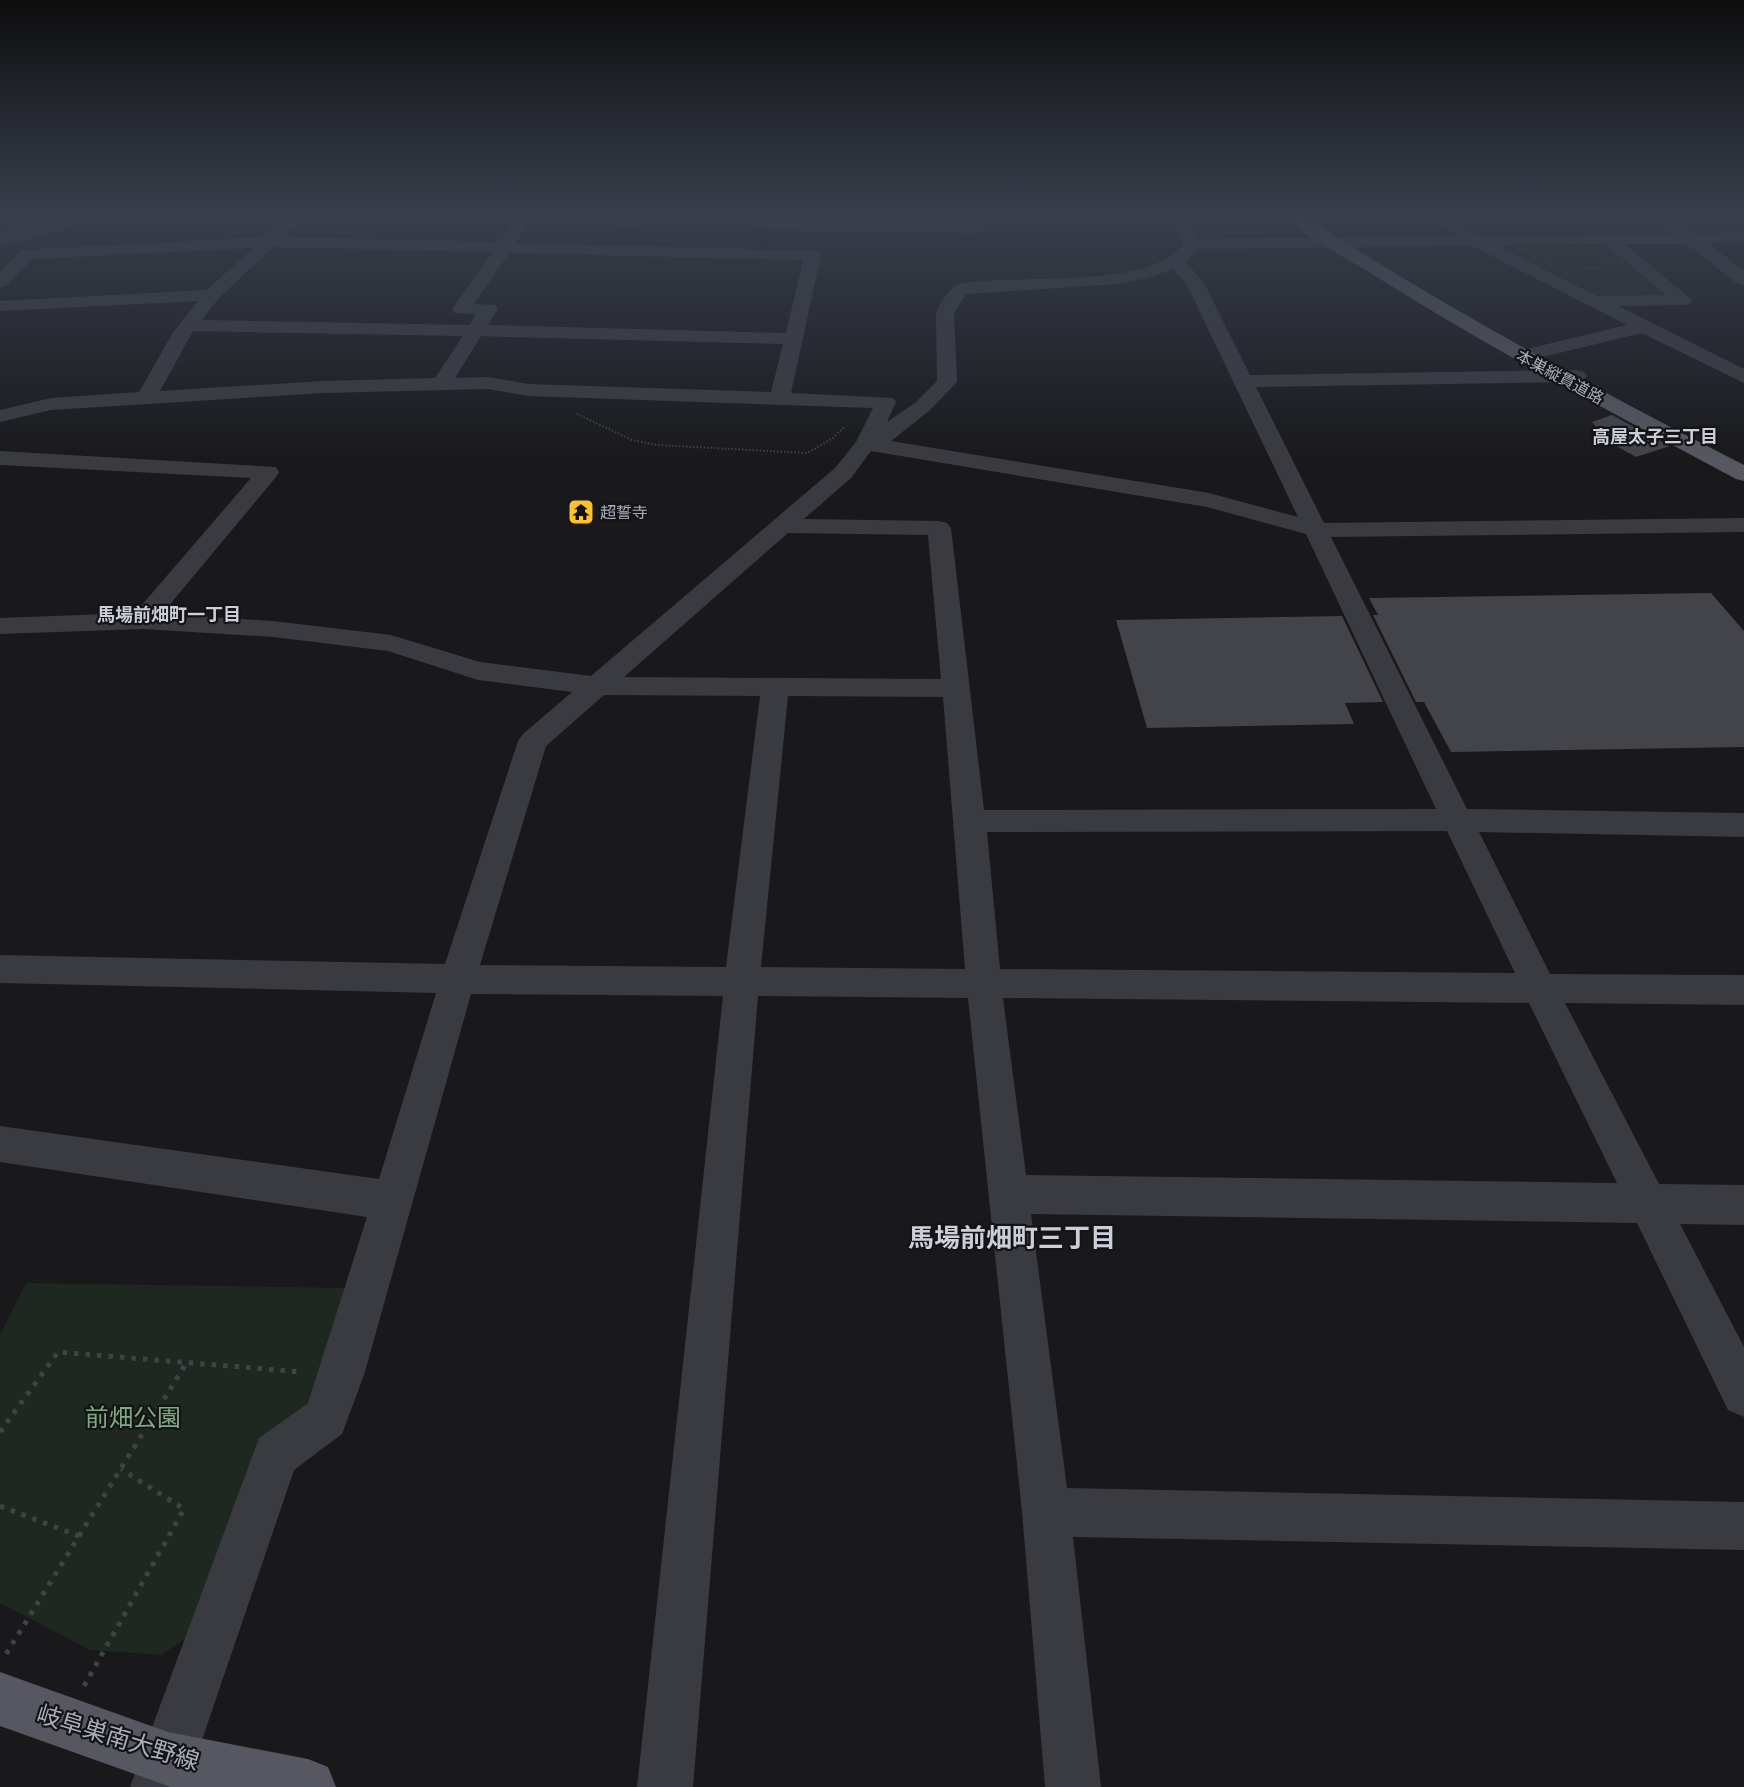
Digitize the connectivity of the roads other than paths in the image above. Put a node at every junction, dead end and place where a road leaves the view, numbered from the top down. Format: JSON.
{"nodes":[{"id":1,"x":185,"y":296,"type":"edge"},
{"id":2,"x":211,"y":296,"type":"edge"},
{"id":3,"x":470,"y":296,"type":"edge"},
{"id":4,"x":804,"y":296,"type":"edge"},
{"id":5,"x":955,"y":296,"type":"edge"},
{"id":6,"x":1202,"y":296,"type":"edge"},
{"id":7,"x":1425,"y":296,"type":"edge"},
{"id":8,"x":1435,"y":296,"type":"edge"},
{"id":9,"x":1583,"y":296,"type":"edge"},
{"id":10,"x":1679,"y":296,"type":"edge"},
{"id":11,"x":1592,"y":301,"type":"junction"},
{"id":12,"x":0,"y":306,"type":"edge"},
{"id":13,"x":188,"y":325,"type":"junction"},
{"id":14,"x":1643,"y":327,"type":"junction"},
{"id":15,"x":474,"y":332,"type":"junction"},
{"id":16,"x":795,"y":339,"type":"junction"},
{"id":17,"x":1534,"y":353,"type":"junction"},
{"id":18,"x":1570,"y":377,"type":"junction"},
{"id":19,"x":1744,"y":377,"type":"edge"},
{"id":20,"x":1243,"y":381,"type":"junction"},
{"id":21,"x":442,"y":383,"type":"junction"},
{"id":22,"x":147,"y":396,"type":"junction"},
{"id":23,"x":780,"y":398,"type":"junction"},
{"id":24,"x":0,"y":416,"type":"edge"},
{"id":25,"x":872,"y":444,"type":"junction"},
{"id":26,"x":0,"y":458,"type":"edge"},
{"id":27,"x":1744,"y":462,"type":"edge"},
{"id":28,"x":1744,"y":474,"type":"edge"},
{"id":29,"x":782,"y":526,"type":"junction"},
{"id":30,"x":1740,"y":529,"type":"edge"},
{"id":31,"x":1318,"y":530,"type":"junction"},
{"id":32,"x":143,"y":621,"type":"junction"},
{"id":33,"x":0,"y":626,"type":"edge"},
{"id":34,"x":598,"y":686,"type":"junction"},
{"id":35,"x":956,"y":687,"type":"junction"},
{"id":36,"x":775,"y":688,"type":"junction"},
{"id":37,"x":1457,"y":820,"type":"junction"},
{"id":38,"x":970,"y":821,"type":"junction"},
{"id":39,"x":1744,"y":825,"type":"edge"},
{"id":40,"x":0,"y":969,"type":"edge"},
{"id":41,"x":458,"y":979,"type":"junction"},
{"id":42,"x":742,"y":982,"type":"junction"},
{"id":43,"x":984,"y":985,"type":"junction"},
{"id":44,"x":1539,"y":987,"type":"junction"},
{"id":45,"x":1744,"y":990,"type":"edge"},
{"id":46,"x":0,"y":1144,"type":"edge"},
{"id":47,"x":1008,"y":1194,"type":"junction"},
{"id":48,"x":394,"y":1201,"type":"junction"},
{"id":49,"x":1650,"y":1204,"type":"junction"},
{"id":50,"x":1744,"y":1205,"type":"edge"},
{"id":51,"x":1744,"y":1394,"type":"edge"},
{"id":52,"x":1046,"y":1512,"type":"junction"},
{"id":53,"x":1744,"y":1526,"type":"edge"},
{"id":54,"x":0,"y":1700,"type":"edge"},
{"id":55,"x":163,"y":1773,"type":"edge"},
{"id":56,"x":308,"y":1787,"type":"edge"},
{"id":57,"x":665,"y":1787,"type":"edge"},
{"id":58,"x":1073,"y":1787,"type":"edge"}],
"edges":[{"from":1,"to":12,"type":"street"},
{"from":2,"to":13,"type":"street"},
{"from":3,"to":15,"type":"street"},
{"from":4,"to":16,"type":"street"},
{"from":5,"to":25,"type":"street"},
{"from":6,"to":20,"type":"street"},
{"from":7,"to":18,"type":"main road","name":"本巣縦貫道路"},
{"from":8,"to":17,"type":"main road","name":"本巣縦貫道路"},
{"from":9,"to":11,"type":"street"},
{"from":10,"to":11,"type":"street"},
{"from":11,"to":14,"type":"street"},
{"from":13,"to":15,"type":"street"},
{"from":13,"to":22,"type":"street"},
{"from":14,"to":17,"type":"street"},
{"from":14,"to":19,"type":"street"},
{"from":15,"to":16,"type":"street"},
{"from":15,"to":21,"type":"street"},
{"from":16,"to":23,"type":"street"},
{"from":17,"to":18,"type":"main road","name":"本巣縦貫道路"},
{"from":18,"to":20,"type":"street"},
{"from":18,"to":27,"type":"main road","name":"本巣縦貫道路"},
{"from":18,"to":28,"type":"main road","name":"本巣縦貫道路"},
{"from":20,"to":31,"type":"street"},
{"from":21,"to":22,"type":"street"},
{"from":21,"to":23,"type":"street"},
{"from":22,"to":24,"type":"street"},
{"from":23,"to":25,"type":"street"},
{"from":25,"to":29,"type":"street"},
{"from":25,"to":31,"type":"street"},
{"from":26,"to":32,"type":"street"},
{"from":29,"to":34,"type":"street"},
{"from":29,"to":35,"type":"street"},
{"from":30,"to":31,"type":"street"},
{"from":31,"to":37,"type":"street"},
{"from":32,"to":33,"type":"street"},
{"from":32,"to":34,"type":"street"},
{"from":34,"to":36,"type":"street"},
{"from":34,"to":41,"type":"street"},
{"from":35,"to":36,"type":"street"},
{"from":35,"to":38,"type":"street"},
{"from":36,"to":42,"type":"street"},
{"from":37,"to":38,"type":"street"},
{"from":37,"to":39,"type":"street"},
{"from":37,"to":44,"type":"street"},
{"from":38,"to":43,"type":"street"},
{"from":40,"to":41,"type":"street"},
{"from":41,"to":42,"type":"street"},
{"from":41,"to":48,"type":"street"},
{"from":42,"to":43,"type":"street"},
{"from":42,"to":57,"type":"street"},
{"from":43,"to":44,"type":"street"},
{"from":43,"to":47,"type":"street"},
{"from":44,"to":45,"type":"street"},
{"from":44,"to":49,"type":"street"},
{"from":46,"to":48,"type":"street"},
{"from":47,"to":49,"type":"street"},
{"from":47,"to":52,"type":"street"},
{"from":48,"to":55,"type":"street"},
{"from":49,"to":50,"type":"street"},
{"from":49,"to":51,"type":"street"},
{"from":52,"to":53,"type":"street"},
{"from":52,"to":58,"type":"street"},
{"from":54,"to":55,"type":"main road","name":"岐阜巣南大野線"},
{"from":55,"to":56,"type":"main road","name":"岐阜巣南大野線"}]}
